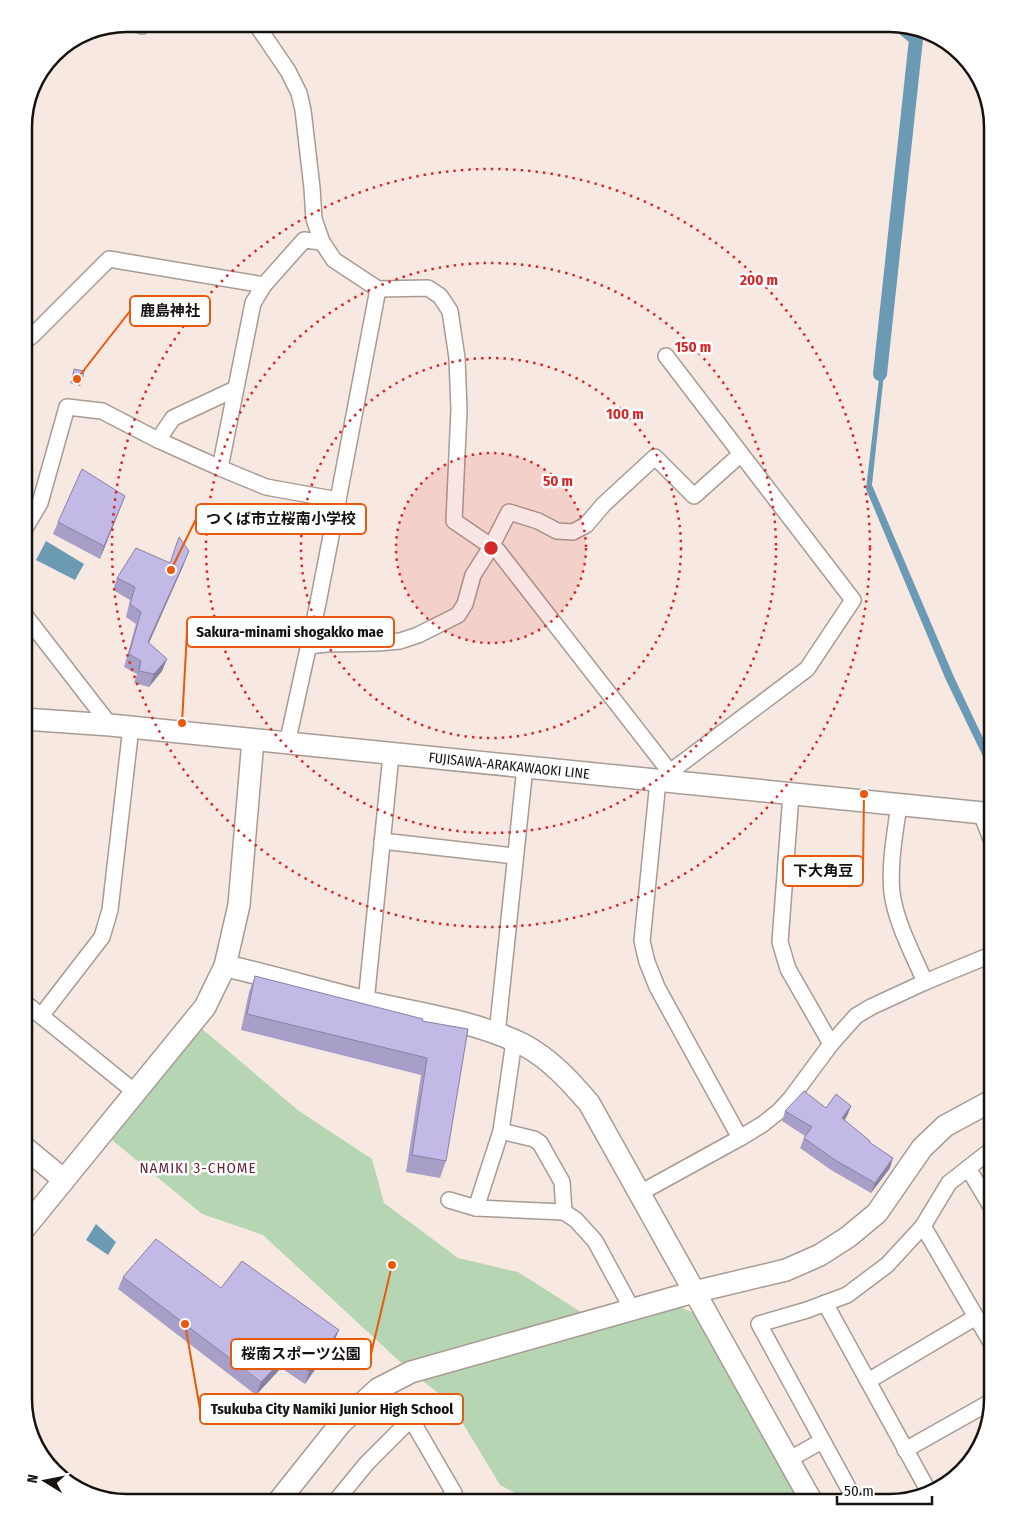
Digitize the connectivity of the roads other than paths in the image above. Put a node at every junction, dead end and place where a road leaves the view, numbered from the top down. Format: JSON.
{"nodes":[{"id":1,"x":262,"y":33,"type":"edge"},
{"id":2,"x":322,"y":242,"type":"junction"},
{"id":3,"x":264,"y":285,"type":"junction"},
{"id":4,"x":378,"y":289,"type":"junction"},
{"id":5,"x":33,"y":335,"type":"edge"},
{"id":6,"x":666,"y":356,"type":"dead end"},
{"id":7,"x":235,"y":389,"type":"junction"},
{"id":8,"x":158,"y":440,"type":"junction"},
{"id":9,"x":742,"y":454,"type":"junction"},
{"id":10,"x":220,"y":468,"type":"junction"},
{"id":11,"x":338,"y":500,"type":"junction"},
{"id":12,"x":33,"y":515,"type":"edge"},
{"id":13,"x":491,"y":547,"type":"junction"},
{"id":14,"x":33,"y":625,"type":"edge"},
{"id":15,"x":309,"y":646,"type":"junction"},
{"id":16,"x":33,"y":720,"type":"edge"},
{"id":17,"x":110,"y":725,"type":"junction"},
{"id":18,"x":131,"y":728,"type":"junction"},
{"id":19,"x":253,"y":740,"type":"junction"},
{"id":20,"x":287,"y":744,"type":"junction"},
{"id":21,"x":391,"y":755,"type":"junction"},
{"id":22,"x":525,"y":767,"type":"junction"},
{"id":23,"x":664,"y":777,"type":"junction"},
{"id":24,"x":791,"y":794,"type":"junction"},
{"id":25,"x":899,"y":805,"type":"junction"},
{"id":26,"x":984,"y":814,"type":"edge"},
{"id":27,"x":382,"y":841,"type":"junction"},
{"id":28,"x":515,"y":856,"type":"junction"},
{"id":29,"x":984,"y":958,"type":"edge"},
{"id":30,"x":225,"y":966,"type":"junction"},
{"id":31,"x":925,"y":982,"type":"junction"},
{"id":32,"x":366,"y":1002,"type":"junction"},
{"id":33,"x":32,"y":1009,"type":"edge"},
{"id":34,"x":41,"y":1016,"type":"junction"},
{"id":35,"x":505,"y":1037,"type":"junction"},
{"id":36,"x":831,"y":1044,"type":"junction"},
{"id":37,"x":135,"y":1092,"type":"junction"},
{"id":38,"x":984,"y":1105,"type":"edge"},
{"id":39,"x":501,"y":1131,"type":"junction"},
{"id":40,"x":740,"y":1138,"type":"junction"},
{"id":41,"x":32,"y":1154,"type":"edge"},
{"id":42,"x":984,"y":1156,"type":"edge"},
{"id":43,"x":968,"y":1168,"type":"junction"},
{"id":44,"x":64,"y":1180,"type":"junction"},
{"id":45,"x":640,"y":1193,"type":"junction"},
{"id":46,"x":984,"y":1195,"type":"edge"},
{"id":47,"x":449,"y":1200,"type":"dead end"},
{"id":48,"x":476,"y":1208,"type":"junction"},
{"id":49,"x":564,"y":1212,"type":"junction"},
{"id":50,"x":32,"y":1219,"type":"edge"},
{"id":51,"x":923,"y":1226,"type":"junction"},
{"id":52,"x":694,"y":1292,"type":"junction"},
{"id":53,"x":825,"y":1303,"type":"junction"},
{"id":54,"x":632,"y":1309,"type":"junction"},
{"id":55,"x":976,"y":1317,"type":"junction"},
{"id":56,"x":984,"y":1331,"type":"edge"},
{"id":57,"x":868,"y":1382,"type":"junction"},
{"id":58,"x":378,"y":1390,"type":"junction"},
{"id":59,"x":984,"y":1406,"type":"edge"},
{"id":60,"x":411,"y":1419,"type":"junction"},
{"id":61,"x":822,"y":1441,"type":"junction"},
{"id":62,"x":906,"y":1450,"type":"junction"},
{"id":63,"x":788,"y":1460,"type":"junction"},
{"id":64,"x":926,"y":1486,"type":"edge"},
{"id":65,"x":285,"y":1493,"type":"edge"},
{"id":66,"x":343,"y":1493,"type":"edge"},
{"id":67,"x":454,"y":1493,"type":"edge"},
{"id":68,"x":807,"y":1494,"type":"edge"},
{"id":69,"x":852,"y":1494,"type":"edge"}],
"edges":[{"from":1,"to":2,"type":"street"},
{"from":2,"to":3,"type":"street"},
{"from":2,"to":4,"type":"street"},
{"from":3,"to":5,"type":"street"},
{"from":3,"to":7,"type":"street"},
{"from":4,"to":11,"type":"street"},
{"from":4,"to":13,"type":"street"},
{"from":6,"to":9,"type":"street"},
{"from":7,"to":8,"type":"street"},
{"from":7,"to":10,"type":"street"},
{"from":8,"to":10,"type":"street"},
{"from":8,"to":12,"type":"street"},
{"from":9,"to":13,"type":"street"},
{"from":9,"to":23,"type":"street"},
{"from":10,"to":11,"type":"street"},
{"from":11,"to":15,"type":"street"},
{"from":13,"to":15,"type":"street"},
{"from":13,"to":23,"type":"street"},
{"from":14,"to":17,"type":"street"},
{"from":15,"to":20,"type":"street"},
{"from":16,"to":17,"type":"street","name":"FUJISAWA-ARAKAWAOKI LINE"},
{"from":17,"to":18,"type":"street","name":"FUJISAWA-ARAKAWAOKI LINE"},
{"from":18,"to":19,"type":"street","name":"FUJISAWA-ARAKAWAOKI LINE"},
{"from":18,"to":34,"type":"street"},
{"from":19,"to":20,"type":"street","name":"FUJISAWA-ARAKAWAOKI LINE"},
{"from":19,"to":30,"type":"street"},
{"from":20,"to":21,"type":"street","name":"FUJISAWA-ARAKAWAOKI LINE"},
{"from":21,"to":22,"type":"street","name":"FUJISAWA-ARAKAWAOKI LINE"},
{"from":21,"to":27,"type":"street"},
{"from":22,"to":23,"type":"street","name":"FUJISAWA-ARAKAWAOKI LINE"},
{"from":22,"to":28,"type":"street"},
{"from":23,"to":24,"type":"street","name":"FUJISAWA-ARAKAWAOKI LINE"},
{"from":23,"to":40,"type":"street"},
{"from":24,"to":25,"type":"street","name":"FUJISAWA-ARAKAWAOKI LINE"},
{"from":24,"to":36,"type":"street"},
{"from":25,"to":26,"type":"street","name":"FUJISAWA-ARAKAWAOKI LINE"},
{"from":25,"to":31,"type":"street"},
{"from":27,"to":28,"type":"street"},
{"from":27,"to":32,"type":"street"},
{"from":28,"to":35,"type":"street"},
{"from":29,"to":31,"type":"street"},
{"from":30,"to":32,"type":"street"},
{"from":30,"to":37,"type":"street"},
{"from":31,"to":36,"type":"street"},
{"from":32,"to":35,"type":"street"},
{"from":33,"to":34,"type":"street"},
{"from":34,"to":37,"type":"street"},
{"from":35,"to":39,"type":"street"},
{"from":35,"to":45,"type":"street"},
{"from":36,"to":40,"type":"street"},
{"from":37,"to":44,"type":"street"},
{"from":38,"to":52,"type":"street"},
{"from":39,"to":48,"type":"street"},
{"from":39,"to":49,"type":"street"},
{"from":40,"to":45,"type":"street"},
{"from":41,"to":44,"type":"street"},
{"from":42,"to":43,"type":"street"},
{"from":43,"to":46,"type":"street"},
{"from":43,"to":51,"type":"street"},
{"from":44,"to":50,"type":"street"},
{"from":45,"to":52,"type":"street"},
{"from":47,"to":48,"type":"street"},
{"from":48,"to":49,"type":"street"},
{"from":49,"to":54,"type":"street"},
{"from":51,"to":53,"type":"street"},
{"from":51,"to":55,"type":"street"},
{"from":52,"to":54,"type":"street"},
{"from":52,"to":63,"type":"street"},
{"from":53,"to":57,"type":"street"},
{"from":53,"to":61,"type":"street"},
{"from":54,"to":58,"type":"street"},
{"from":55,"to":56,"type":"street"},
{"from":55,"to":57,"type":"street"},
{"from":57,"to":62,"type":"street"},
{"from":58,"to":60,"type":"street"},
{"from":58,"to":65,"type":"street"},
{"from":59,"to":62,"type":"street"},
{"from":60,"to":66,"type":"street"},
{"from":60,"to":67,"type":"street"},
{"from":61,"to":63,"type":"street"},
{"from":61,"to":69,"type":"street"},
{"from":62,"to":64,"type":"street"},
{"from":63,"to":68,"type":"street"}]}
